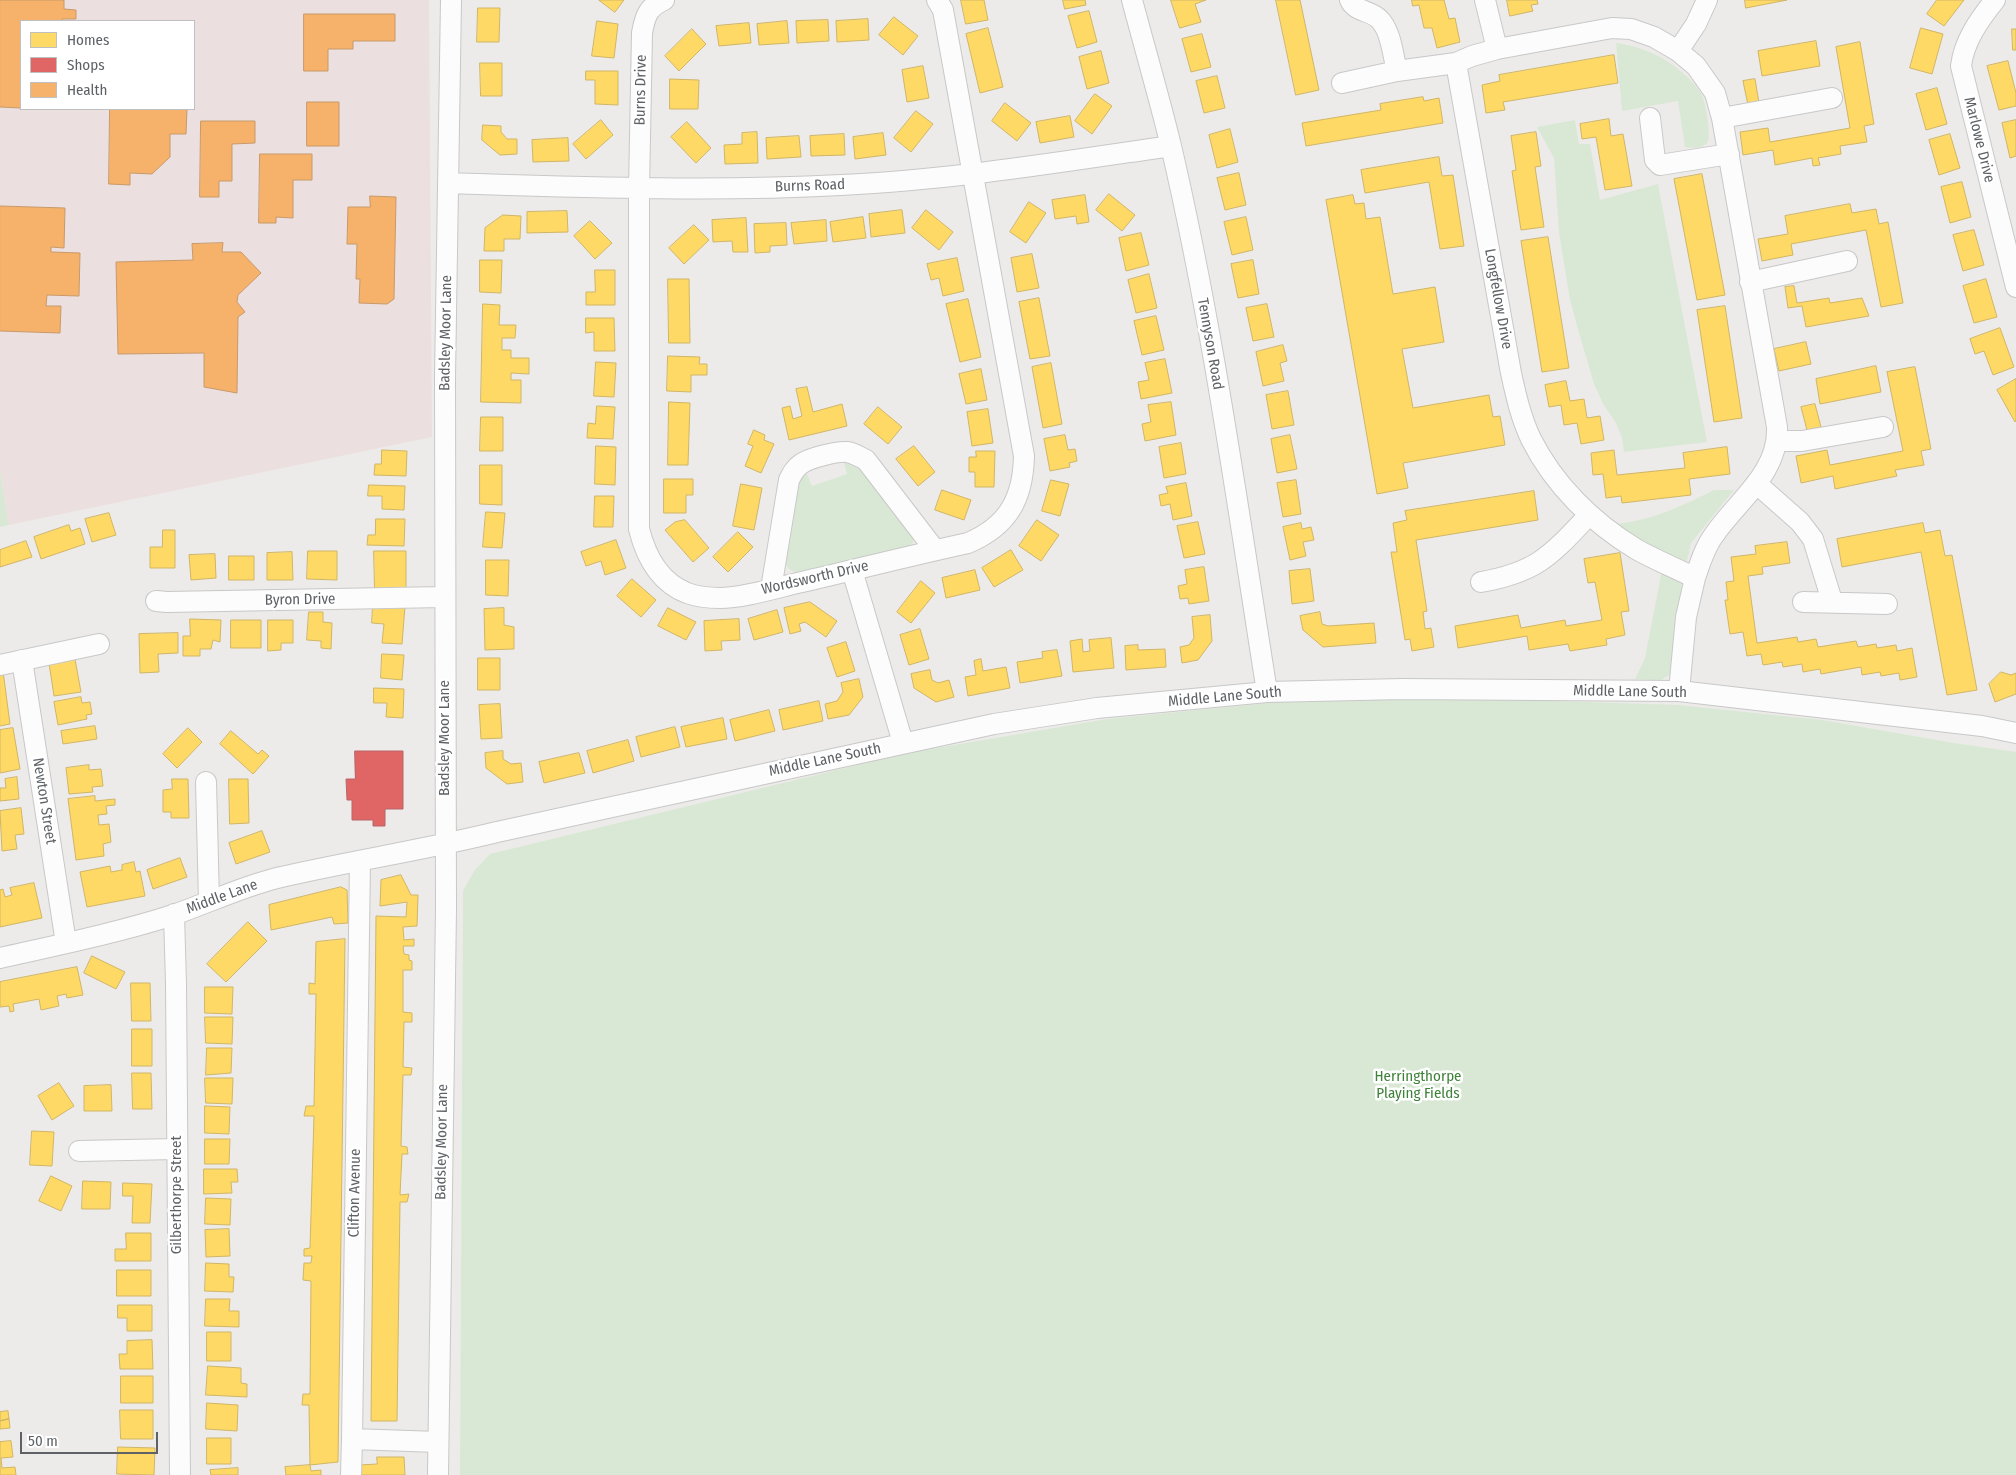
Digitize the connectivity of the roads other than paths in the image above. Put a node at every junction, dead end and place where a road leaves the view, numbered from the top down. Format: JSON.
{"nodes":[{"id":1,"x":450,"y":0,"type":"edge"},
{"id":2,"x":664,"y":0,"type":"edge"},
{"id":3,"x":937,"y":0,"type":"edge"},
{"id":4,"x":1132,"y":0,"type":"edge"},
{"id":5,"x":1350,"y":0,"type":"edge"},
{"id":6,"x":1485,"y":0,"type":"edge"},
{"id":7,"x":1707,"y":0,"type":"edge"},
{"id":8,"x":1994,"y":0,"type":"edge"},
{"id":9,"x":1497,"y":49,"type":"junction"},
{"id":10,"x":1678,"y":51,"type":"junction"},
{"id":11,"x":1456,"y":63,"type":"junction"},
{"id":12,"x":1396,"y":71,"type":"junction"},
{"id":13,"x":1342,"y":83,"type":"dead end"},
{"id":14,"x":1832,"y":98,"type":"dead end"},
{"id":15,"x":1650,"y":118,"type":"dead end"},
{"id":16,"x":1722,"y":118,"type":"junction"},
{"id":17,"x":1170,"y":146,"type":"junction"},
{"id":18,"x":1729,"y":154,"type":"junction"},
{"id":19,"x":973,"y":174,"type":"junction"},
{"id":20,"x":448,"y":183,"type":"junction"},
{"id":21,"x":639,"y":189,"type":"junction"},
{"id":22,"x":1847,"y":261,"type":"dead end"},
{"id":23,"x":1750,"y":282,"type":"junction"},
{"id":24,"x":2016,"y":287,"type":"edge"},
{"id":25,"x":1883,"y":427,"type":"dead end"},
{"id":26,"x":1777,"y":441,"type":"junction"},
{"id":27,"x":1756,"y":484,"type":"junction"},
{"id":28,"x":1589,"y":515,"type":"junction"},
{"id":29,"x":936,"y":550,"type":"junction"},
{"id":30,"x":852,"y":570,"type":"junction"},
{"id":31,"x":1695,"y":578,"type":"junction"},
{"id":32,"x":1481,"y":582,"type":"dead end"},
{"id":33,"x":771,"y":589,"type":"junction"},
{"id":34,"x":444,"y":597,"type":"junction"},
{"id":35,"x":156,"y":601,"type":"dead end"},
{"id":36,"x":1803,"y":602,"type":"dead end"},
{"id":37,"x":1832,"y":602,"type":"junction"},
{"id":38,"x":1887,"y":604,"type":"dead end"},
{"id":39,"x":99,"y":644,"type":"dead end"},
{"id":40,"x":22,"y":660,"type":"junction"},
{"id":41,"x":0,"y":664,"type":"edge"},
{"id":42,"x":1679,"y":691,"type":"junction"},
{"id":43,"x":1267,"y":692,"type":"junction"},
{"id":44,"x":2016,"y":733,"type":"edge"},
{"id":45,"x":903,"y":743,"type":"junction"},
{"id":46,"x":206,"y":782,"type":"dead end"},
{"id":47,"x":446,"y":844,"type":"junction"},
{"id":48,"x":360,"y":861,"type":"junction"},
{"id":49,"x":209,"y":901,"type":"junction"},
{"id":50,"x":174,"y":914,"type":"junction"},
{"id":51,"x":66,"y":943,"type":"junction"},
{"id":52,"x":0,"y":958,"type":"edge"},
{"id":53,"x":176,"y":1149,"type":"junction"},
{"id":54,"x":79,"y":1151,"type":"dead end"},
{"id":55,"x":352,"y":1439,"type":"junction"},
{"id":56,"x":438,"y":1442,"type":"junction"},
{"id":57,"x":180,"y":1475,"type":"edge"},
{"id":58,"x":352,"y":1475,"type":"edge"},
{"id":59,"x":438,"y":1475,"type":"edge"}],
"edges":[{"from":1,"to":20,"type":"street","name":"Badsley Moor Lane"},
{"from":2,"to":21,"type":"street","name":"Burns Drive"},
{"from":3,"to":19,"type":"street"},
{"from":4,"to":17,"type":"street","name":"Tennyson Road"},
{"from":5,"to":12,"type":"street"},
{"from":6,"to":9,"type":"street"},
{"from":7,"to":10,"type":"street"},
{"from":8,"to":24,"type":"street","name":"Marlowe Drive"},
{"from":9,"to":10,"type":"street"},
{"from":9,"to":11,"type":"street"},
{"from":10,"to":16,"type":"street"},
{"from":11,"to":12,"type":"street"},
{"from":11,"to":28,"type":"street","name":"Longfellow Drive"},
{"from":12,"to":13,"type":"street"},
{"from":14,"to":16,"type":"street"},
{"from":15,"to":18,"type":"street"},
{"from":16,"to":18,"type":"street"},
{"from":17,"to":19,"type":"street","name":"Burns Road"},
{"from":17,"to":43,"type":"street","name":"Tennyson Road"},
{"from":18,"to":23,"type":"street"},
{"from":19,"to":21,"type":"street","name":"Burns Road"},
{"from":19,"to":29,"type":"street","name":"Wordsworth Drive"},
{"from":20,"to":21,"type":"street","name":"Burns Road"},
{"from":20,"to":34,"type":"street","name":"Badsley Moor Lane"},
{"from":21,"to":33,"type":"street","name":"Wordsworth Drive"},
{"from":22,"to":23,"type":"street"},
{"from":23,"to":26,"type":"street"},
{"from":25,"to":26,"type":"street"},
{"from":26,"to":27,"type":"street"},
{"from":27,"to":31,"type":"street"},
{"from":27,"to":37,"type":"street"},
{"from":28,"to":31,"type":"street","name":"Longfellow Drive"},
{"from":28,"to":32,"type":"street"},
{"from":29,"to":30,"type":"street","name":"Wordsworth Drive"},
{"from":29,"to":33,"type":"street"},
{"from":30,"to":33,"type":"street","name":"Wordsworth Drive"},
{"from":30,"to":45,"type":"street"},
{"from":31,"to":42,"type":"street"},
{"from":34,"to":35,"type":"street","name":"Byron Drive"},
{"from":34,"to":47,"type":"street","name":"Badsley Moor Lane"},
{"from":36,"to":37,"type":"street"},
{"from":37,"to":38,"type":"street"},
{"from":39,"to":40,"type":"street"},
{"from":40,"to":41,"type":"street"},
{"from":40,"to":51,"type":"street","name":"Newton Street"},
{"from":42,"to":43,"type":"street","name":"Middle Lane South"},
{"from":42,"to":44,"type":"street","name":"Middle Lane South"},
{"from":43,"to":45,"type":"street","name":"Middle Lane South"},
{"from":45,"to":47,"type":"street","name":"Middle Lane South"},
{"from":46,"to":49,"type":"street"},
{"from":47,"to":48,"type":"street","name":"Middle Lane"},
{"from":47,"to":56,"type":"street","name":"Badsley Moor Lane"},
{"from":48,"to":49,"type":"street","name":"Middle Lane"},
{"from":48,"to":55,"type":"street","name":"Clifton Avenue"},
{"from":49,"to":50,"type":"street","name":"Middle Lane"},
{"from":50,"to":51,"type":"street","name":"Middle Lane"},
{"from":50,"to":53,"type":"street","name":"Gilberthorpe Street"},
{"from":51,"to":52,"type":"street","name":"Middle Lane"},
{"from":53,"to":54,"type":"street"},
{"from":53,"to":57,"type":"street","name":"Gilberthorpe Street"},
{"from":55,"to":56,"type":"street"},
{"from":55,"to":58,"type":"street","name":"Clifton Avenue"},
{"from":56,"to":59,"type":"street","name":"Badsley Moor Lane"}]}
